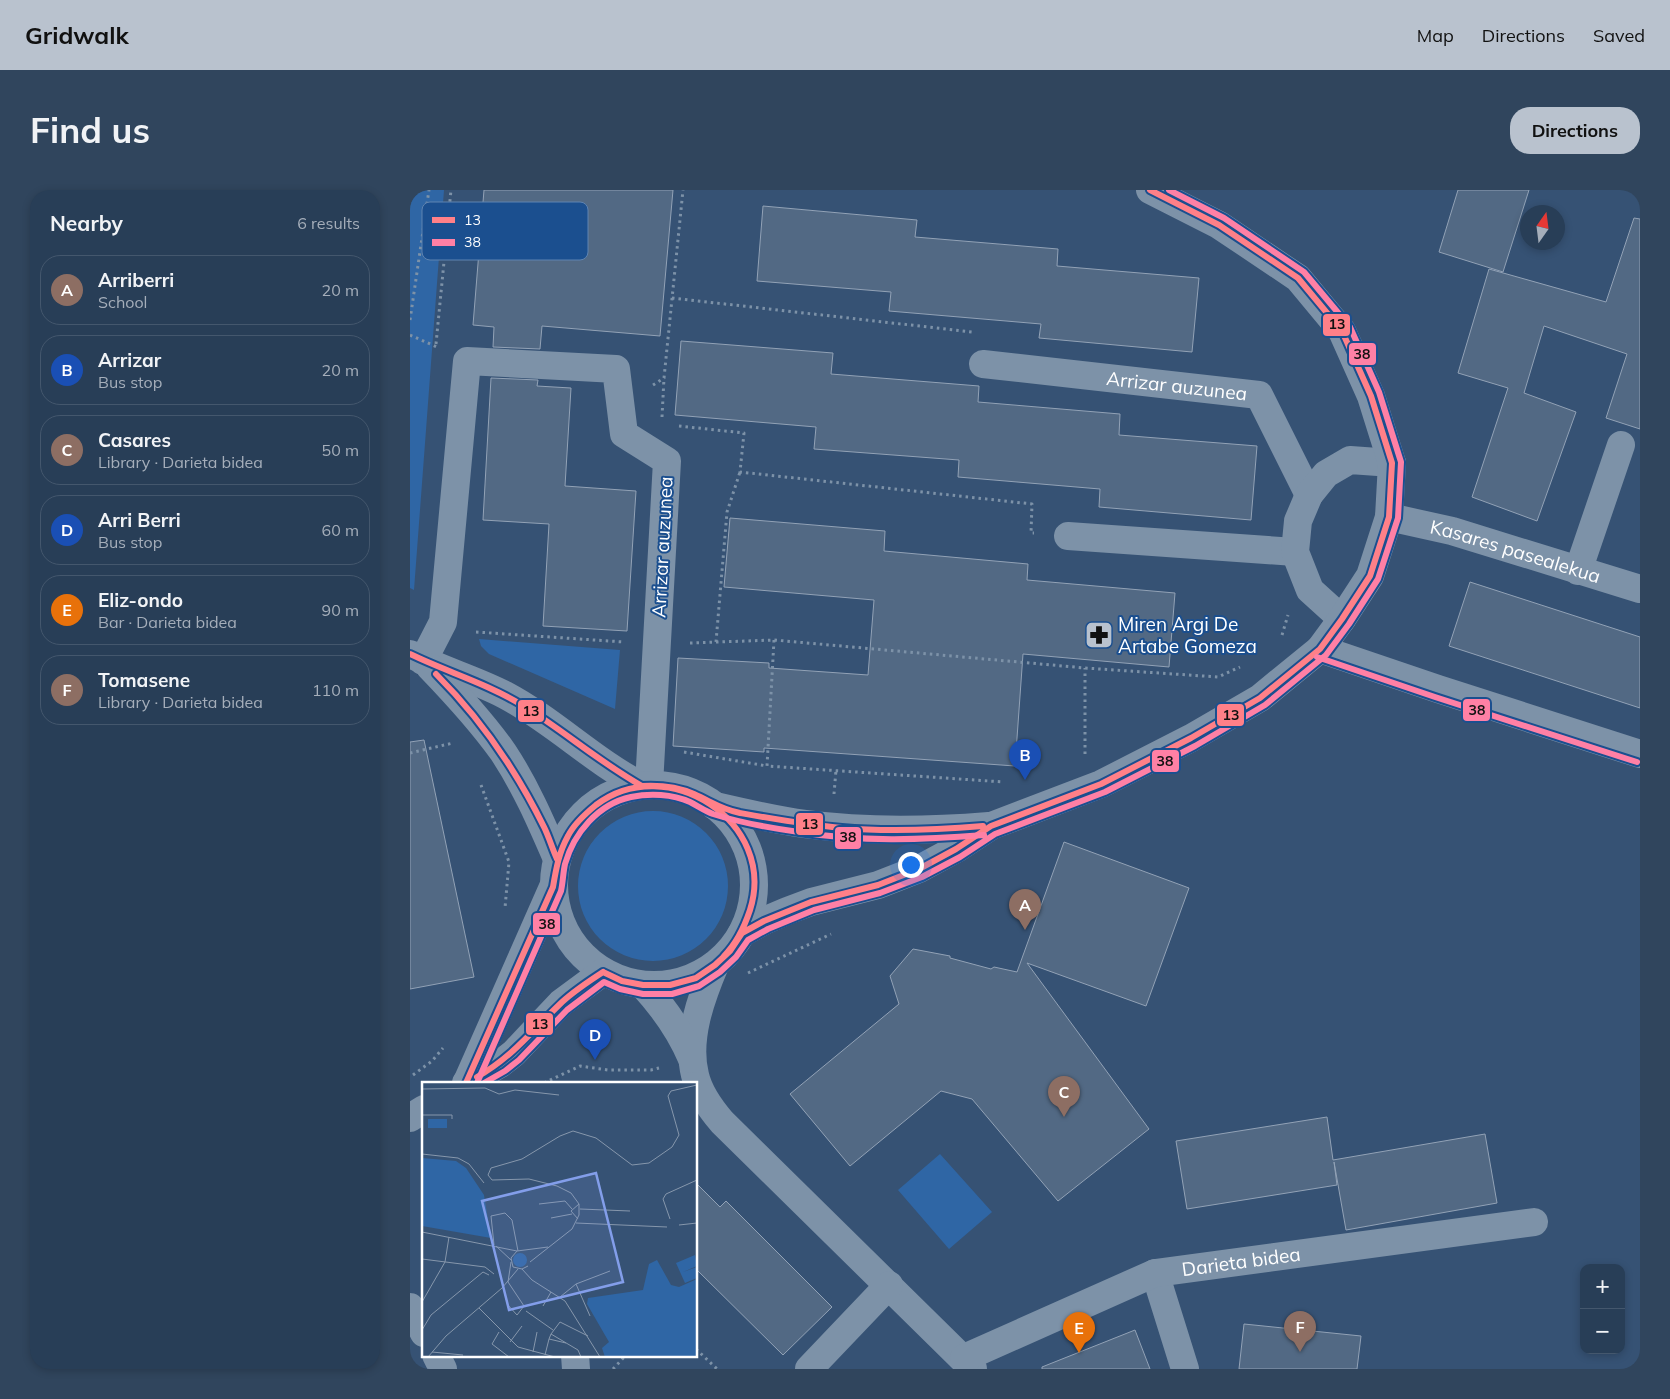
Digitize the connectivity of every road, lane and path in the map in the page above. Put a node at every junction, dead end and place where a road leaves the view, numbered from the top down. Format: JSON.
{"nodes":[{"id":1,"x":682,"y":190,"type":"edge"},
{"id":2,"x":1150,"y":190,"type":"edge"},
{"id":3,"x":422,"y":238,"type":"edge"},
{"id":4,"x":444,"y":260,"type":"edge"},
{"id":5,"x":672,"y":298,"type":"junction"},
{"id":6,"x":410,"y":320,"type":"edge"},
{"id":7,"x":436,"y":347,"type":"dead end"},
{"id":8,"x":983,"y":364,"type":"joint"},
{"id":9,"x":664,"y":378,"type":"junction"},
{"id":10,"x":621,"y":406,"type":"junction"},
{"id":11,"x":662,"y":424,"type":"dead end"},
{"id":12,"x":671,"y":425,"type":"dead end"},
{"id":13,"x":1621,"y":445,"type":"dead end"},
{"id":14,"x":1392,"y":463,"type":"junction"},
{"id":15,"x":740,"y":472,"type":"junction"},
{"id":16,"x":1309,"y":495,"type":"junction"},
{"id":17,"x":1389,"y":518,"type":"junction"},
{"id":18,"x":1068,"y":536,"type":"joint"},
{"id":19,"x":1295,"y":552,"type":"junction"},
{"id":20,"x":1578,"y":571,"type":"junction"},
{"id":21,"x":1640,"y":589,"type":"edge"},
{"id":22,"x":1342,"y":619,"type":"junction"},
{"id":23,"x":443,"y":622,"type":"junction"},
{"id":24,"x":774,"y":640,"type":"junction"},
{"id":25,"x":716,"y":642,"type":"junction"},
{"id":26,"x":657,"y":645,"type":"junction"},
{"id":27,"x":1320,"y":649,"type":"junction"},
{"id":28,"x":417,"y":658,"type":"edge"},
{"id":29,"x":1085,"y":668,"type":"junction"},
{"id":30,"x":1218,"y":677,"type":"dead end"},
{"id":31,"x":455,"y":743,"type":"dead end"},
{"id":32,"x":410,"y":753,"type":"edge"},
{"id":33,"x":1640,"y":754,"type":"edge"},
{"id":34,"x":1012,"y":779,"type":"dead end"},
{"id":35,"x":1101,"y":784,"type":"junction"},
{"id":36,"x":645,"y":786,"type":"junction"},
{"id":37,"x":715,"y":806,"type":"junction"},
{"id":38,"x":991,"y":826,"type":"junction"},
{"id":39,"x":557,"y":859,"type":"junction"},
{"id":40,"x":553,"y":887,"type":"junction"},
{"id":41,"x":742,"y":933,"type":"junction"},
{"id":42,"x":715,"y":966,"type":"junction"},
{"id":43,"x":603,"y":972,"type":"junction"},
{"id":44,"x":643,"y":985,"type":"junction"},
{"id":45,"x":692,"y":1059,"type":"junction"},
{"id":46,"x":467,"y":1082,"type":"edge"},
{"id":47,"x":546,"y":1082,"type":"edge"},
{"id":48,"x":698,"y":1082,"type":"edge"},
{"id":49,"x":698,"y":1083,"type":"edge"},
{"id":50,"x":422,"y":1111,"type":"edge"},
{"id":51,"x":410,"y":1118,"type":"edge"},
{"id":52,"x":1534,"y":1222,"type":"dead end"},
{"id":53,"x":1155,"y":1273,"type":"junction"},
{"id":54,"x":889,"y":1285,"type":"junction"},
{"id":55,"x":410,"y":1307,"type":"edge"},
{"id":56,"x":422,"y":1329,"type":"edge"},
{"id":57,"x":698,"y":1350,"type":"edge"},
{"id":58,"x":436,"y":1356,"type":"edge"},
{"id":59,"x":575,"y":1356,"type":"edge"},
{"id":60,"x":625,"y":1356,"type":"edge"},
{"id":61,"x":969,"y":1364,"type":"edge"},
{"id":62,"x":443,"y":1369,"type":"edge"},
{"id":63,"x":576,"y":1369,"type":"edge"},
{"id":64,"x":613,"y":1369,"type":"edge"},
{"id":65,"x":717,"y":1369,"type":"edge"},
{"id":66,"x":809,"y":1369,"type":"edge"},
{"id":67,"x":1185,"y":1369,"type":"edge"}],
"edges":[{"from":1,"to":5,"type":"path"},
{"from":2,"to":14,"type":"street"},
{"from":3,"to":6,"type":"path"},
{"from":4,"to":7,"type":"path"},
{"from":5,"to":8,"type":"path"},
{"from":5,"to":9,"type":"path"},
{"from":8,"to":16,"type":"street","name":"Arrizar auzunea"},
{"from":9,"to":10,"type":"path"},
{"from":9,"to":11,"type":"path"},
{"from":10,"to":23,"type":"street","name":"Arrizar auzunea"},
{"from":10,"to":26,"type":"street","name":"Arrizar auzunea"},
{"from":12,"to":15,"type":"path"},
{"from":13,"to":20,"type":"street"},
{"from":14,"to":16,"type":"street"},
{"from":14,"to":17,"type":"street"},
{"from":15,"to":18,"type":"path"},
{"from":15,"to":25,"type":"path"},
{"from":16,"to":19,"type":"street"},
{"from":17,"to":20,"type":"street","name":"Kasares pasealekua"},
{"from":17,"to":22,"type":"street"},
{"from":18,"to":19,"type":"street"},
{"from":19,"to":22,"type":"street"},
{"from":20,"to":21,"type":"street","name":"Kasares pasealekua"},
{"from":22,"to":27,"type":"street"},
{"from":23,"to":26,"type":"path"},
{"from":23,"to":28,"type":"street","name":"Arrizar auzunea"},
{"from":24,"to":25,"type":"path"},
{"from":24,"to":29,"type":"path"},
{"from":24,"to":34,"type":"path"},
{"from":25,"to":26,"type":"path"},
{"from":26,"to":36,"type":"street","name":"Arrizar auzunea"},
{"from":27,"to":33,"type":"street"},
{"from":27,"to":35,"type":"street"},
{"from":28,"to":36,"type":"street"},
{"from":28,"to":39,"type":"street"},
{"from":29,"to":30,"type":"path"},
{"from":29,"to":35,"type":"path"},
{"from":31,"to":32,"type":"path"},
{"from":35,"to":38,"type":"street"},
{"from":36,"to":37,"type":"street"},
{"from":36,"to":39,"type":"street"},
{"from":37,"to":38,"type":"street"},
{"from":37,"to":41,"type":"street"},
{"from":38,"to":41,"type":"street"},
{"from":39,"to":40,"type":"street"},
{"from":40,"to":43,"type":"street"},
{"from":40,"to":46,"type":"street"},
{"from":41,"to":42,"type":"street"},
{"from":42,"to":44,"type":"street"},
{"from":42,"to":45,"type":"street"},
{"from":43,"to":44,"type":"street"},
{"from":43,"to":46,"type":"street"},
{"from":44,"to":45,"type":"street"},
{"from":45,"to":47,"type":"path"},
{"from":45,"to":48,"type":"street"},
{"from":49,"to":54,"type":"street"},
{"from":50,"to":51,"type":"street"},
{"from":52,"to":53,"type":"street","name":"Darieta bidea"},
{"from":53,"to":61,"type":"street","name":"Darieta bidea"},
{"from":53,"to":67,"type":"street"},
{"from":54,"to":61,"type":"street"},
{"from":54,"to":66,"type":"street"},
{"from":55,"to":56,"type":"street"},
{"from":57,"to":65,"type":"path"},
{"from":58,"to":62,"type":"street"},
{"from":59,"to":63,"type":"street"},
{"from":60,"to":64,"type":"path"}]}
